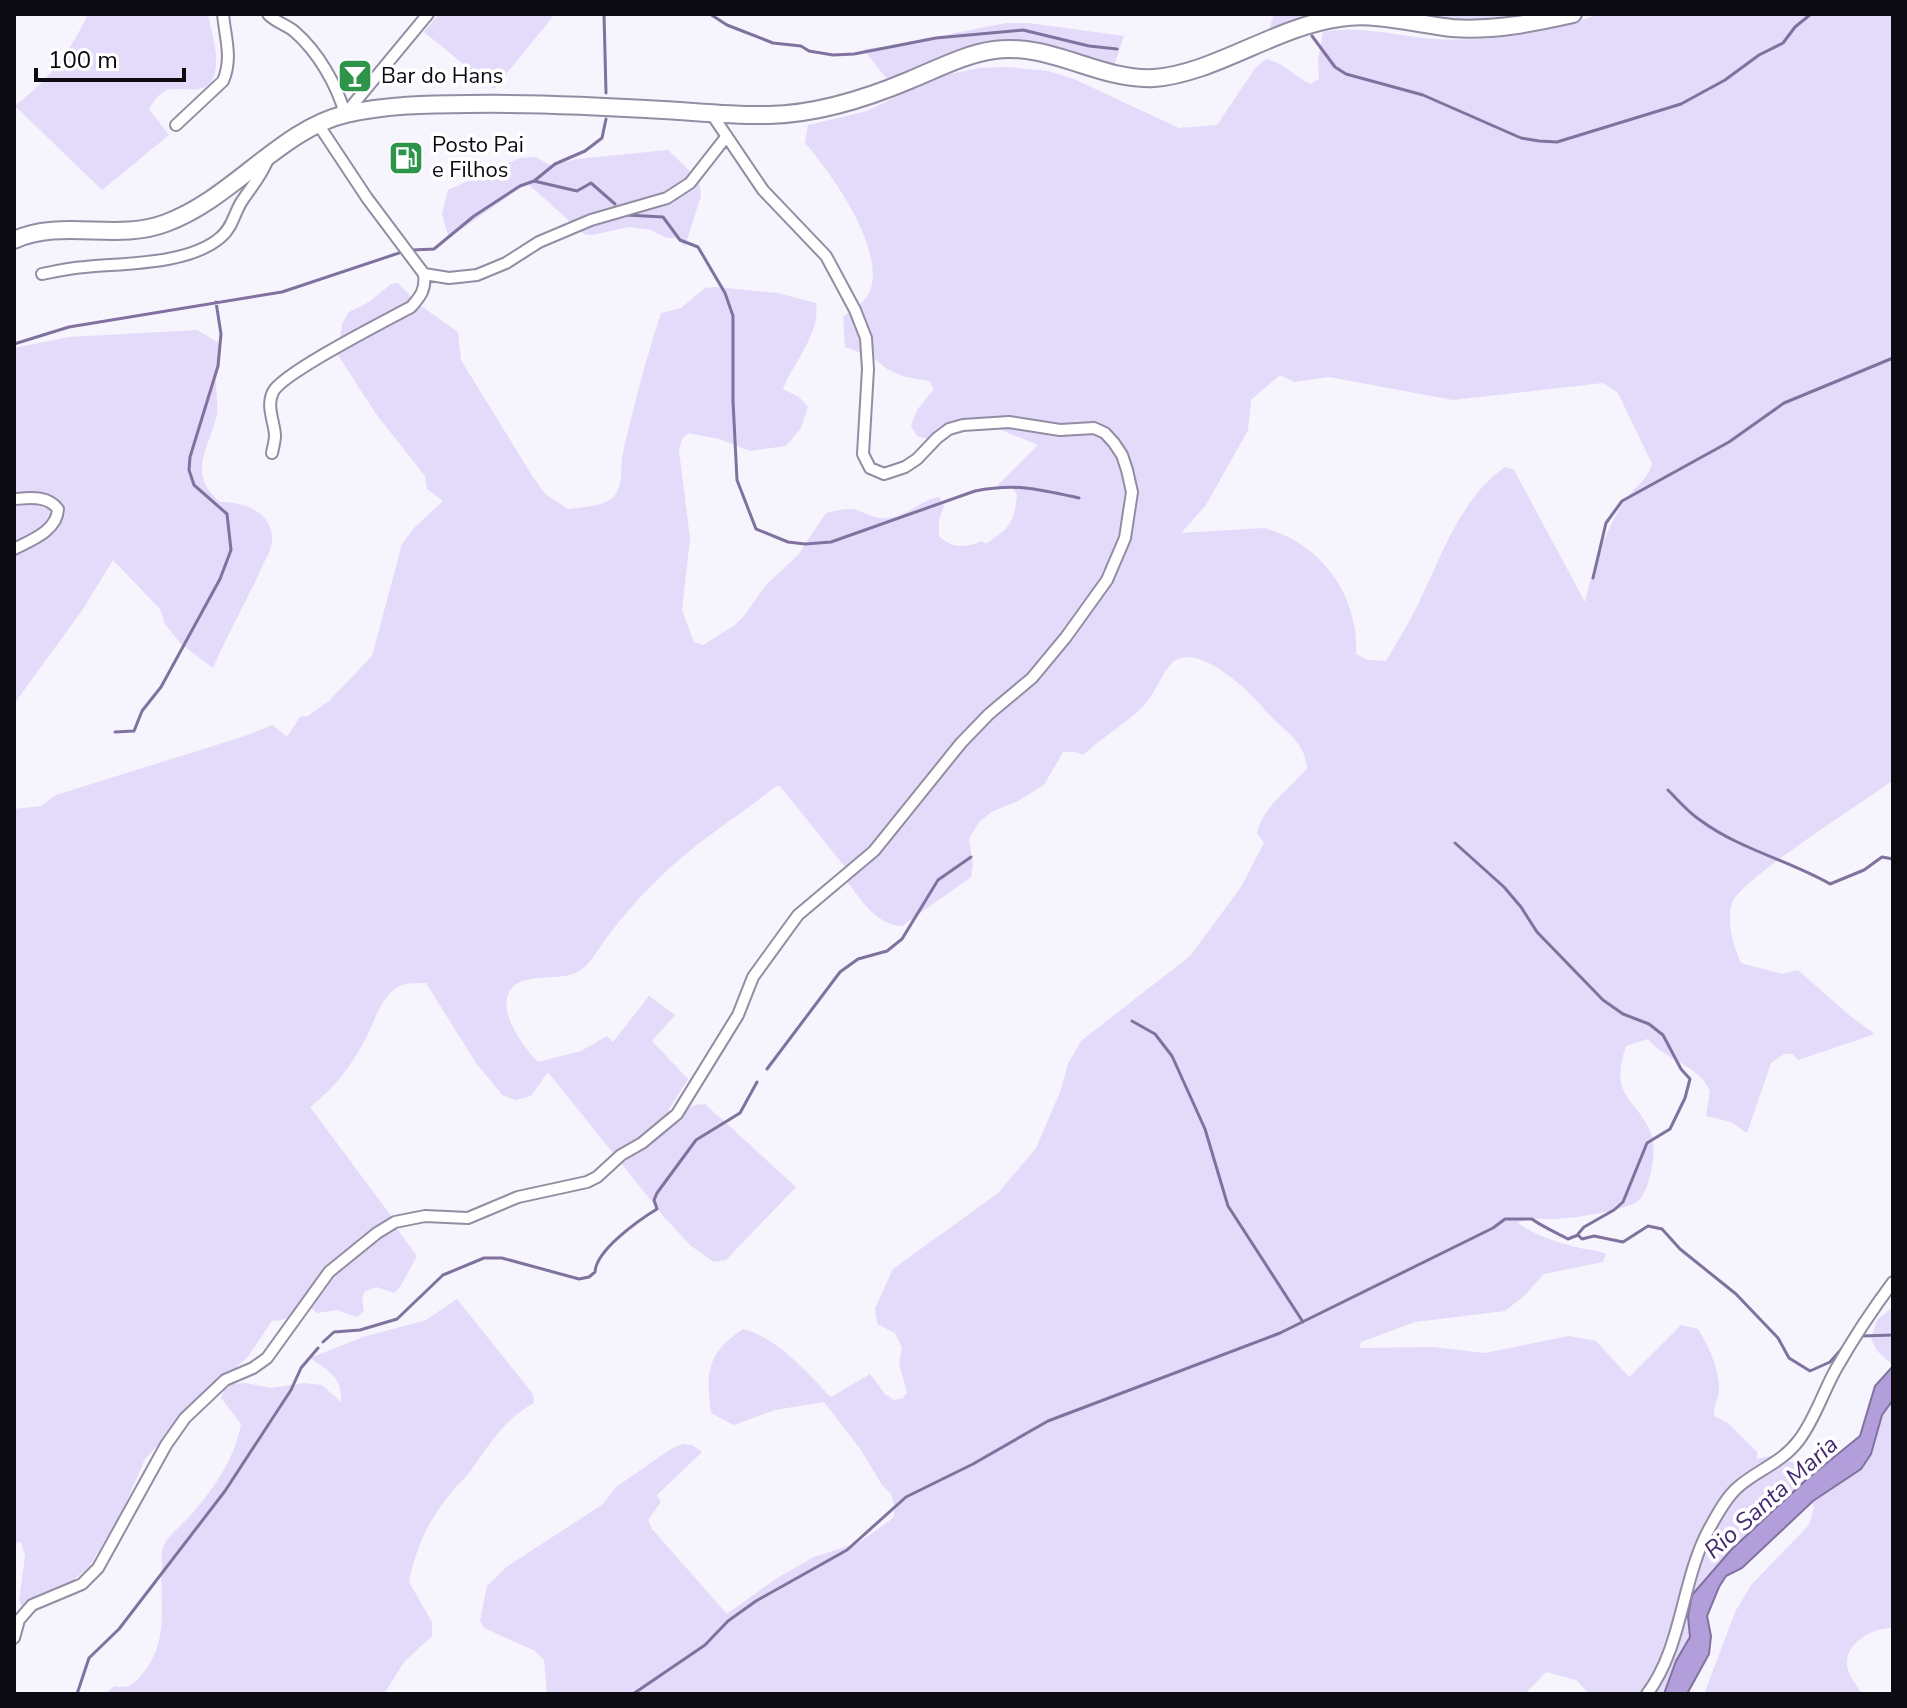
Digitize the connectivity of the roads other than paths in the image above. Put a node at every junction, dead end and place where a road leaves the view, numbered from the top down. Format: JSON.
{"nodes":[{"id":1,"x":223,"y":14,"type":"edge"},
{"id":2,"x":268,"y":14,"type":"edge"},
{"id":3,"x":428,"y":14,"type":"edge"},
{"id":4,"x":1573,"y":14,"type":"edge"},
{"id":5,"x":711,"y":113,"type":"junction"},
{"id":6,"x":345,"y":114,"type":"junction"},
{"id":7,"x":318,"y":124,"type":"junction"},
{"id":8,"x":176,"y":125,"type":"dead end"},
{"id":9,"x":726,"y":137,"type":"junction"},
{"id":10,"x":269,"y":157,"type":"junction"},
{"id":11,"x":14,"y":240,"type":"edge"},
{"id":12,"x":42,"y":274,"type":"dead end"},
{"id":13,"x":424,"y":274,"type":"junction"},
{"id":14,"x":272,"y":453,"type":"dead end"},
{"id":15,"x":14,"y":499,"type":"edge"},
{"id":16,"x":14,"y":549,"type":"edge"},
{"id":17,"x":1893,"y":1282,"type":"edge"},
{"id":18,"x":14,"y":1638,"type":"edge"},
{"id":19,"x":1647,"y":1694,"type":"edge"}],
"edges":[{"from":1,"to":8,"type":"street"},
{"from":2,"to":6,"type":"street"},
{"from":3,"to":6,"type":"street"},
{"from":4,"to":5,"type":"main road"},
{"from":5,"to":6,"type":"main road"},
{"from":5,"to":9,"type":"street"},
{"from":6,"to":7,"type":"main road"},
{"from":7,"to":10,"type":"main road"},
{"from":7,"to":13,"type":"street"},
{"from":9,"to":13,"type":"street"},
{"from":9,"to":18,"type":"street"},
{"from":10,"to":11,"type":"main road"},
{"from":10,"to":12,"type":"street"},
{"from":13,"to":14,"type":"street"},
{"from":15,"to":16,"type":"street"},
{"from":17,"to":19,"type":"street"}]}
